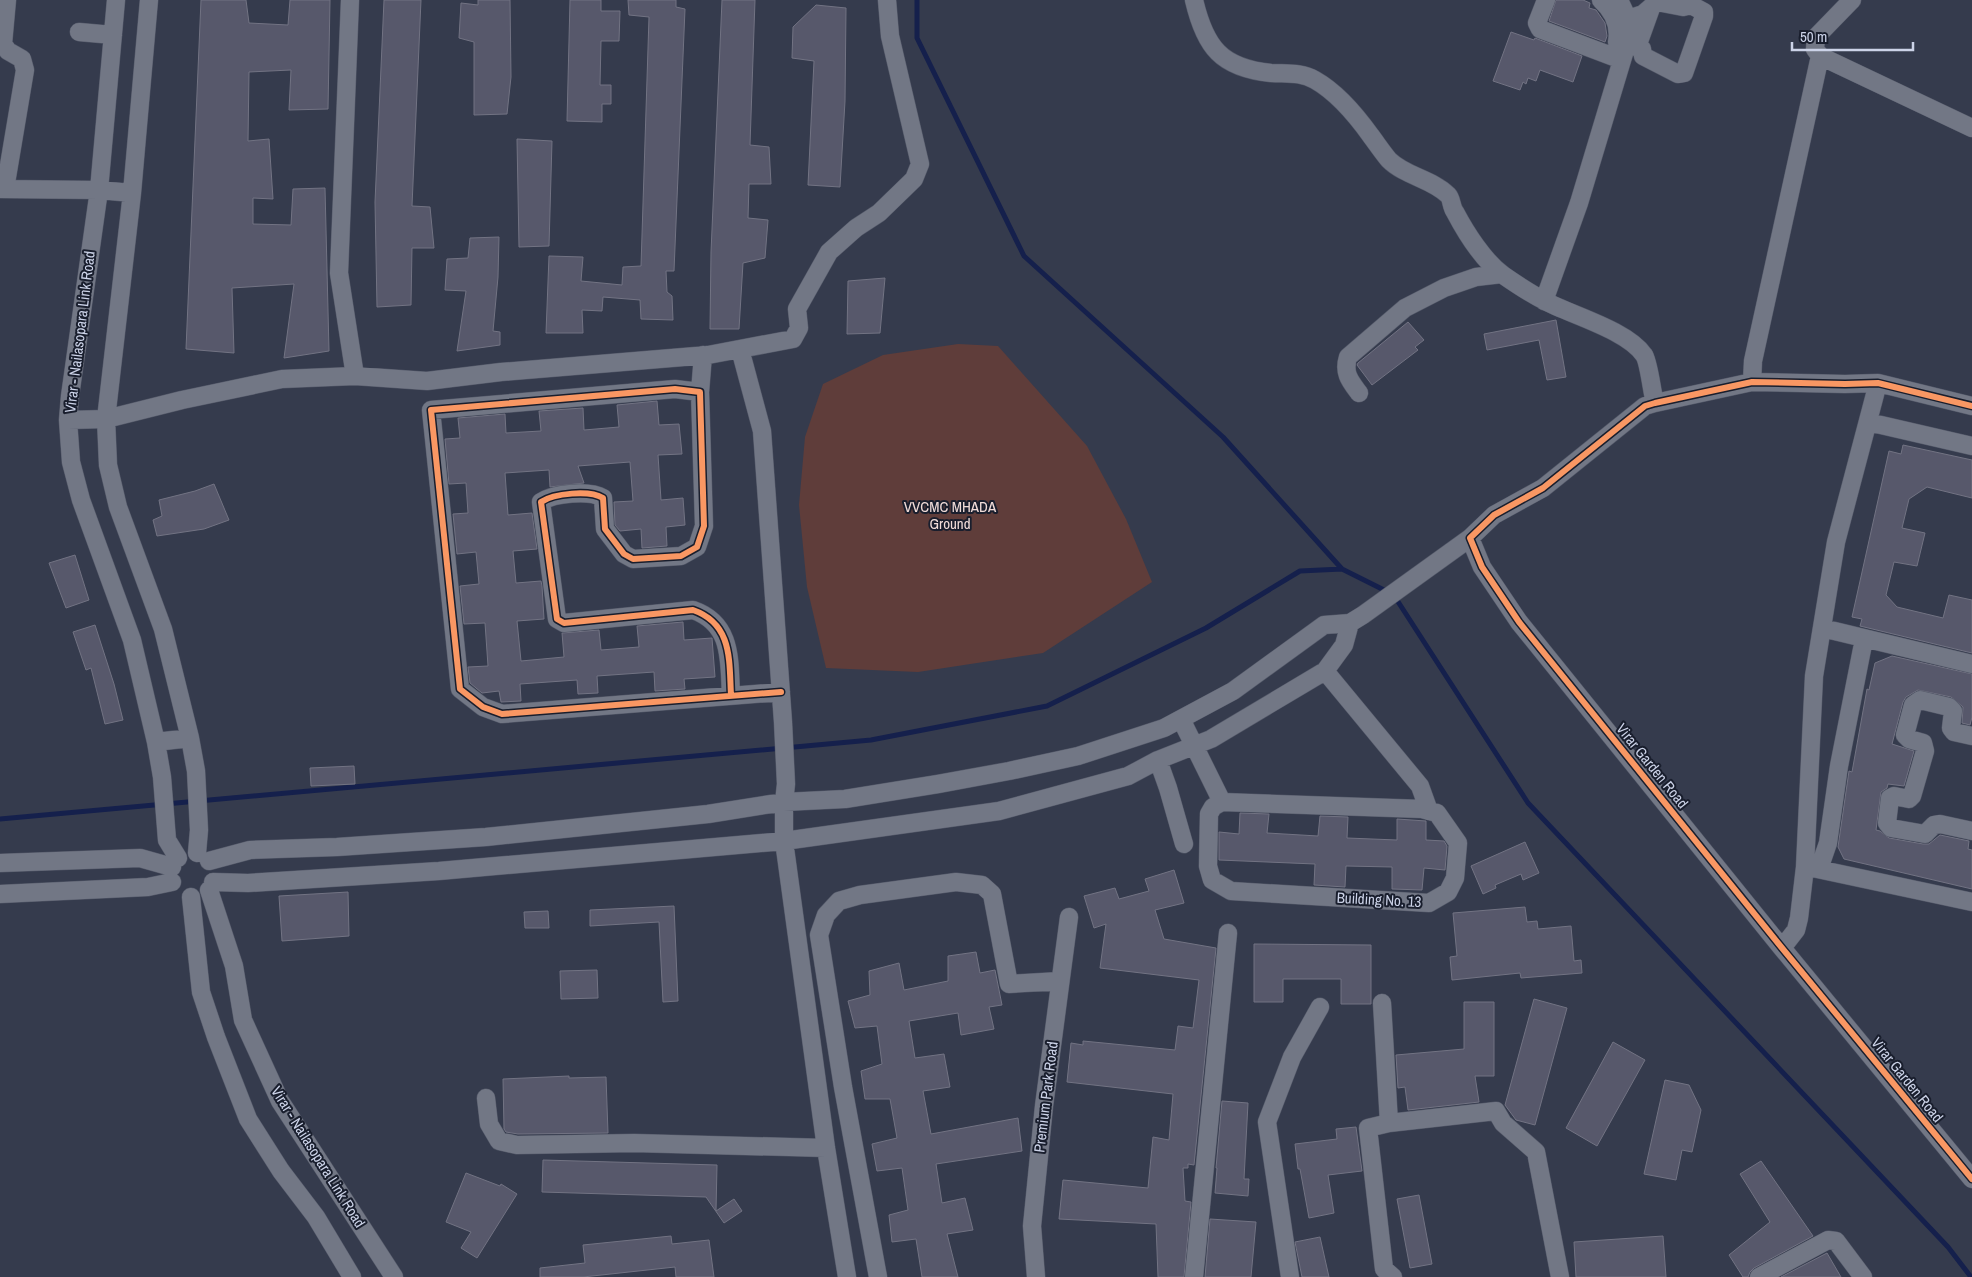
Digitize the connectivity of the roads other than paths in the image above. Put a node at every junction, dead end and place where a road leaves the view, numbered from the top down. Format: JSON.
{"nodes":[{"id":1,"x":7,"y":0,"type":"edge"},
{"id":2,"x":116,"y":0,"type":"edge"},
{"id":3,"x":149,"y":0,"type":"edge"},
{"id":4,"x":350,"y":0,"type":"edge"},
{"id":5,"x":887,"y":0,"type":"edge"},
{"id":6,"x":1194,"y":0,"type":"edge"},
{"id":7,"x":1546,"y":0,"type":"edge"},
{"id":8,"x":1601,"y":0,"type":"edge"},
{"id":9,"x":1619,"y":0,"type":"edge"},
{"id":10,"x":1852,"y":0,"type":"edge"},
{"id":11,"x":1650,"y":8,"type":"junction"},
{"id":12,"x":1628,"y":19,"type":"junction"},
{"id":13,"x":79,"y":32,"type":"dead end"},
{"id":14,"x":113,"y":35,"type":"junction"},
{"id":15,"x":1624,"y":52,"type":"junction"},
{"id":16,"x":1820,"y":56,"type":"junction"},
{"id":17,"x":1972,"y":128,"type":"edge"},
{"id":18,"x":2,"y":189,"type":"edge"},
{"id":19,"x":99,"y":190,"type":"junction"},
{"id":20,"x":132,"y":193,"type":"junction"},
{"id":21,"x":1502,"y":274,"type":"junction"},
{"id":22,"x":1544,"y":301,"type":"junction"},
{"id":23,"x":740,"y":349,"type":"junction"},
{"id":24,"x":704,"y":355,"type":"junction"},
{"id":25,"x":355,"y":376,"type":"junction"},
{"id":26,"x":426,"y":381,"type":"junction"},
{"id":27,"x":1752,"y":382,"type":"junction"},
{"id":28,"x":1878,"y":383,"type":"junction"},
{"id":29,"x":700,"y":392,"type":"junction"},
{"id":30,"x":1359,"y":393,"type":"dead end"},
{"id":31,"x":1655,"y":403,"type":"junction"},
{"id":32,"x":1972,"y":406,"type":"edge"},
{"id":33,"x":431,"y":410,"type":"junction"},
{"id":34,"x":106,"y":419,"type":"junction"},
{"id":35,"x":68,"y":420,"type":"junction"},
{"id":36,"x":1868,"y":422,"type":"junction"},
{"id":37,"x":1972,"y":446,"type":"edge"},
{"id":38,"x":1470,"y":538,"type":"junction"},
{"id":39,"x":1356,"y":619,"type":"junction"},
{"id":40,"x":1822,"y":628,"type":"junction"},
{"id":41,"x":1864,"y":639,"type":"junction"},
{"id":42,"x":1972,"y":664,"type":"edge"},
{"id":43,"x":1325,"y":671,"type":"junction"},
{"id":44,"x":781,"y":692,"type":"junction"},
{"id":45,"x":731,"y":696,"type":"junction"},
{"id":46,"x":1181,"y":719,"type":"junction"},
{"id":47,"x":1972,"y":736,"type":"edge"},
{"id":48,"x":190,"y":738,"type":"junction"},
{"id":49,"x":156,"y":742,"type":"junction"},
{"id":50,"x":1194,"y":746,"type":"junction"},
{"id":51,"x":1158,"y":760,"type":"junction"},
{"id":52,"x":785,"y":793,"type":"junction"},
{"id":53,"x":1222,"y":802,"type":"junction"},
{"id":54,"x":1429,"y":811,"type":"junction"},
{"id":55,"x":1972,"y":831,"type":"edge"},
{"id":56,"x":784,"y":841,"type":"junction"},
{"id":57,"x":1184,"y":844,"type":"dead end"},
{"id":58,"x":203,"y":857,"type":"junction"},
{"id":59,"x":0,"y":864,"type":"edge"},
{"id":60,"x":1812,"y":868,"type":"junction"},
{"id":61,"x":174,"y":869,"type":"junction"},
{"id":62,"x":211,"y":886,"type":"junction"},
{"id":63,"x":0,"y":894,"type":"edge"},
{"id":64,"x":191,"y":897,"type":"junction"},
{"id":65,"x":1972,"y":902,"type":"edge"},
{"id":66,"x":1069,"y":916,"type":"dead end"},
{"id":67,"x":1228,"y":933,"type":"dead end"},
{"id":68,"x":1782,"y":948,"type":"junction"},
{"id":69,"x":1060,"y":981,"type":"junction"},
{"id":70,"x":1382,"y":1003,"type":"dead end"},
{"id":71,"x":1320,"y":1007,"type":"dead end"},
{"id":72,"x":486,"y":1098,"type":"dead end"},
{"id":73,"x":1389,"y":1123,"type":"junction"},
{"id":74,"x":826,"y":1148,"type":"junction"},
{"id":75,"x":1972,"y":1179,"type":"edge"},
{"id":76,"x":843,"y":1276,"type":"edge"},
{"id":77,"x":352,"y":1277,"type":"edge"},
{"id":78,"x":394,"y":1277,"type":"edge"},
{"id":79,"x":878,"y":1277,"type":"edge"},
{"id":80,"x":1036,"y":1277,"type":"edge"},
{"id":81,"x":1194,"y":1277,"type":"edge"},
{"id":82,"x":1290,"y":1277,"type":"edge"},
{"id":83,"x":1393,"y":1277,"type":"edge"},
{"id":84,"x":1560,"y":1277,"type":"edge"},
{"id":85,"x":1759,"y":1277,"type":"edge"},
{"id":86,"x":1864,"y":1277,"type":"edge"}],
"edges":[{"from":1,"to":18,"type":"street"},
{"from":2,"to":14,"type":"street","name":"Virar - Nailasopara Link Road"},
{"from":3,"to":20,"type":"street"},
{"from":4,"to":25,"type":"street"},
{"from":5,"to":23,"type":"street"},
{"from":6,"to":21,"type":"street"},
{"from":7,"to":15,"type":"street"},
{"from":8,"to":15,"type":"street"},
{"from":9,"to":12,"type":"street"},
{"from":10,"to":16,"type":"street"},
{"from":11,"to":12,"type":"street"},
{"from":11,"to":15,"type":"street"},
{"from":11,"to":15,"type":"street"},
{"from":12,"to":15,"type":"street"},
{"from":13,"to":14,"type":"street"},
{"from":14,"to":19,"type":"street","name":"Virar - Nailasopara Link Road"},
{"from":15,"to":22,"type":"street"},
{"from":16,"to":17,"type":"street"},
{"from":16,"to":27,"type":"street"},
{"from":18,"to":19,"type":"street"},
{"from":19,"to":20,"type":"street"},
{"from":19,"to":35,"type":"street","name":"Virar - Nailasopara Link Road"},
{"from":20,"to":34,"type":"street"},
{"from":21,"to":22,"type":"street"},
{"from":21,"to":30,"type":"street"},
{"from":22,"to":31,"type":"street"},
{"from":23,"to":24,"type":"street"},
{"from":23,"to":44,"type":"street"},
{"from":24,"to":26,"type":"street"},
{"from":24,"to":29,"type":"street"},
{"from":25,"to":26,"type":"street"},
{"from":25,"to":34,"type":"street"},
{"from":26,"to":33,"type":"street"},
{"from":27,"to":28,"type":"street"},
{"from":27,"to":31,"type":"street"},
{"from":28,"to":32,"type":"street"},
{"from":28,"to":36,"type":"street"},
{"from":29,"to":33,"type":"street"},
{"from":29,"to":45,"type":"street"},
{"from":31,"to":38,"type":"street"},
{"from":33,"to":45,"type":"street"},
{"from":34,"to":35,"type":"street"},
{"from":34,"to":48,"type":"street"},
{"from":35,"to":49,"type":"street","name":"Virar - Nailasopara Link Road"},
{"from":36,"to":37,"type":"street"},
{"from":36,"to":40,"type":"street"},
{"from":38,"to":39,"type":"street"},
{"from":38,"to":68,"type":"street","name":"Virar Garden Road"},
{"from":39,"to":43,"type":"street"},
{"from":39,"to":46,"type":"street"},
{"from":40,"to":41,"type":"street"},
{"from":40,"to":60,"type":"street"},
{"from":41,"to":42,"type":"street"},
{"from":41,"to":60,"type":"street"},
{"from":43,"to":50,"type":"street"},
{"from":43,"to":54,"type":"street"},
{"from":44,"to":45,"type":"street"},
{"from":44,"to":52,"type":"street"},
{"from":46,"to":50,"type":"street"},
{"from":46,"to":52,"type":"street"},
{"from":47,"to":55,"type":"street"},
{"from":48,"to":49,"type":"street"},
{"from":48,"to":58,"type":"street"},
{"from":49,"to":61,"type":"street","name":"Virar - Nailasopara Link Road"},
{"from":50,"to":51,"type":"street"},
{"from":50,"to":53,"type":"street"},
{"from":51,"to":56,"type":"street"},
{"from":51,"to":57,"type":"street"},
{"from":52,"to":56,"type":"street"},
{"from":52,"to":58,"type":"street"},
{"from":53,"to":54,"type":"street"},
{"from":53,"to":54,"type":"street","name":"Building No. 13"},
{"from":56,"to":62,"type":"street"},
{"from":56,"to":74,"type":"street"},
{"from":58,"to":61,"type":"street"},
{"from":58,"to":62,"type":"street"},
{"from":59,"to":61,"type":"street"},
{"from":60,"to":65,"type":"street"},
{"from":60,"to":68,"type":"street"},
{"from":61,"to":63,"type":"street"},
{"from":61,"to":64,"type":"street"},
{"from":62,"to":64,"type":"street"},
{"from":62,"to":78,"type":"street","name":"Virar - Nailasopara Link Road"},
{"from":64,"to":77,"type":"street"},
{"from":66,"to":69,"type":"street","name":"Premium Park Road"},
{"from":67,"to":81,"type":"street"},
{"from":68,"to":75,"type":"street","name":"Virar Garden Road"},
{"from":69,"to":79,"type":"street"},
{"from":69,"to":80,"type":"street","name":"Premium Park Road"},
{"from":70,"to":73,"type":"street"},
{"from":71,"to":82,"type":"street"},
{"from":72,"to":74,"type":"street"},
{"from":73,"to":83,"type":"street"},
{"from":73,"to":84,"type":"street"},
{"from":74,"to":76,"type":"street"},
{"from":85,"to":86,"type":"street"}]}
